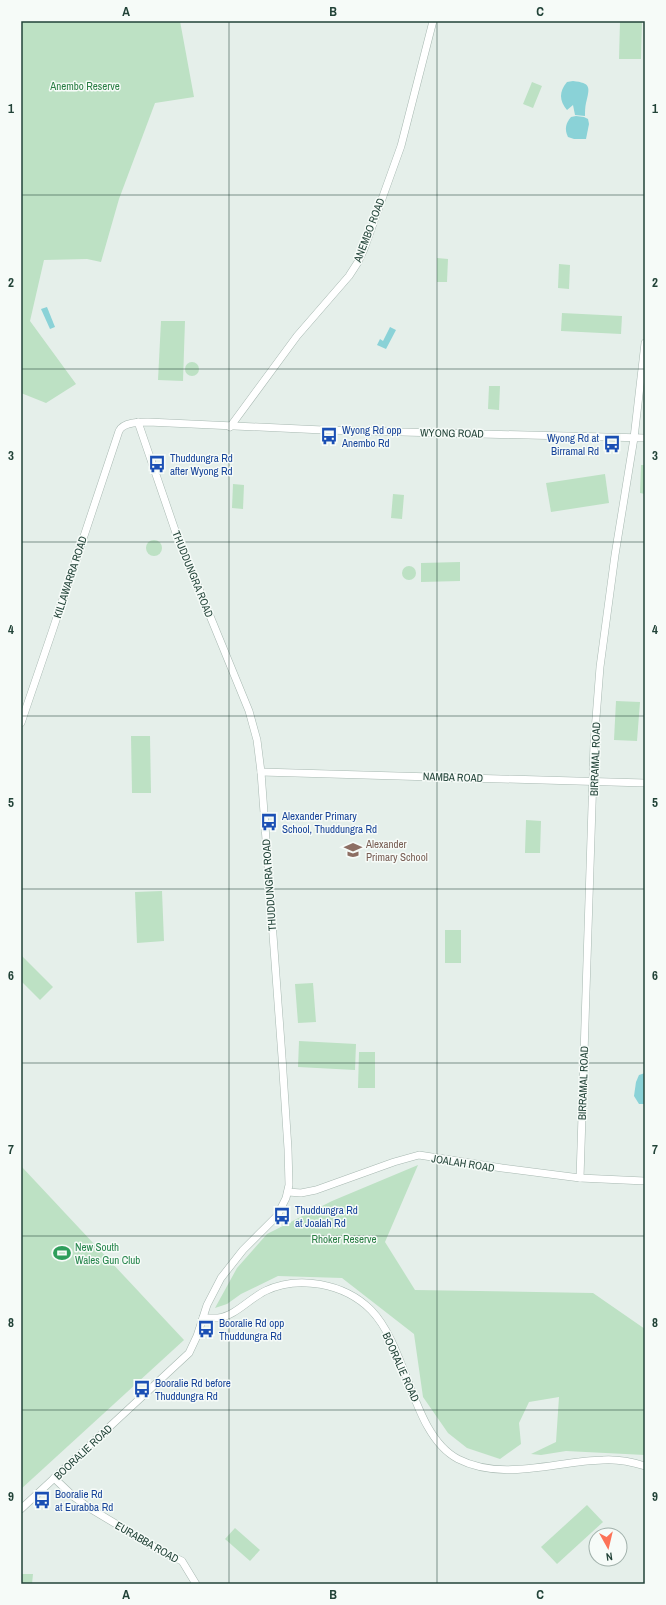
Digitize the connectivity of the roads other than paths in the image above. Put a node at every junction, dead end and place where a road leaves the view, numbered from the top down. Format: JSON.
{"nodes":[{"id":1,"x":433,"y":21,"type":"edge"},
{"id":2,"x":645,"y":343,"type":"edge"},
{"id":3,"x":138,"y":422,"type":"junction"},
{"id":4,"x":230,"y":427,"type":"junction"},
{"id":5,"x":119,"y":431,"type":"joint"},
{"id":6,"x":634,"y":438,"type":"junction"},
{"id":7,"x":645,"y":438,"type":"edge"},
{"id":8,"x":21,"y":723,"type":"edge"},
{"id":9,"x":261,"y":772,"type":"junction"},
{"id":10,"x":594,"y":782,"type":"junction"},
{"id":11,"x":645,"y":783,"type":"edge"},
{"id":12,"x":580,"y":1178,"type":"junction"},
{"id":13,"x":645,"y":1181,"type":"edge"},
{"id":14,"x":288,"y":1192,"type":"junction"},
{"id":15,"x":203,"y":1318,"type":"junction"},
{"id":16,"x":645,"y":1466,"type":"edge"},
{"id":17,"x":54,"y":1478,"type":"junction"},
{"id":18,"x":21,"y":1509,"type":"edge"},
{"id":19,"x":196,"y":1584,"type":"edge"}],
"edges":[{"from":1,"to":4,"type":"street","name":"ANEMBO ROAD"},
{"from":2,"to":6,"type":"street","name":"BIRRAMAL ROAD"},
{"from":3,"to":4,"type":"street","name":"WYONG ROAD"},
{"from":3,"to":5,"type":"street","name":"WYONG ROAD"},
{"from":3,"to":9,"type":"street","name":"THUDDUNGRA ROAD"},
{"from":4,"to":6,"type":"street","name":"WYONG ROAD"},
{"from":5,"to":8,"type":"street","name":"KILLAWARRA ROAD"},
{"from":6,"to":7,"type":"street","name":"WYONG ROAD"},
{"from":6,"to":10,"type":"street","name":"BIRRAMAL ROAD"},
{"from":9,"to":10,"type":"street","name":"NAMBA ROAD"},
{"from":9,"to":14,"type":"street","name":"THUDDUNGRA ROAD"},
{"from":10,"to":11,"type":"street","name":"NAMBA ROAD"},
{"from":10,"to":12,"type":"street","name":"BIRRAMAL ROAD"},
{"from":12,"to":13,"type":"street","name":"JOALAH ROAD"},
{"from":12,"to":14,"type":"street","name":"JOALAH ROAD"},
{"from":14,"to":15,"type":"street","name":"THUDDUNGRA ROAD"},
{"from":15,"to":16,"type":"street","name":"BOORALIE ROAD"},
{"from":15,"to":17,"type":"street","name":"BOORALIE ROAD"},
{"from":17,"to":18,"type":"street","name":"BOORALIE ROAD"},
{"from":17,"to":19,"type":"street","name":"EURABBA ROAD"}]}
